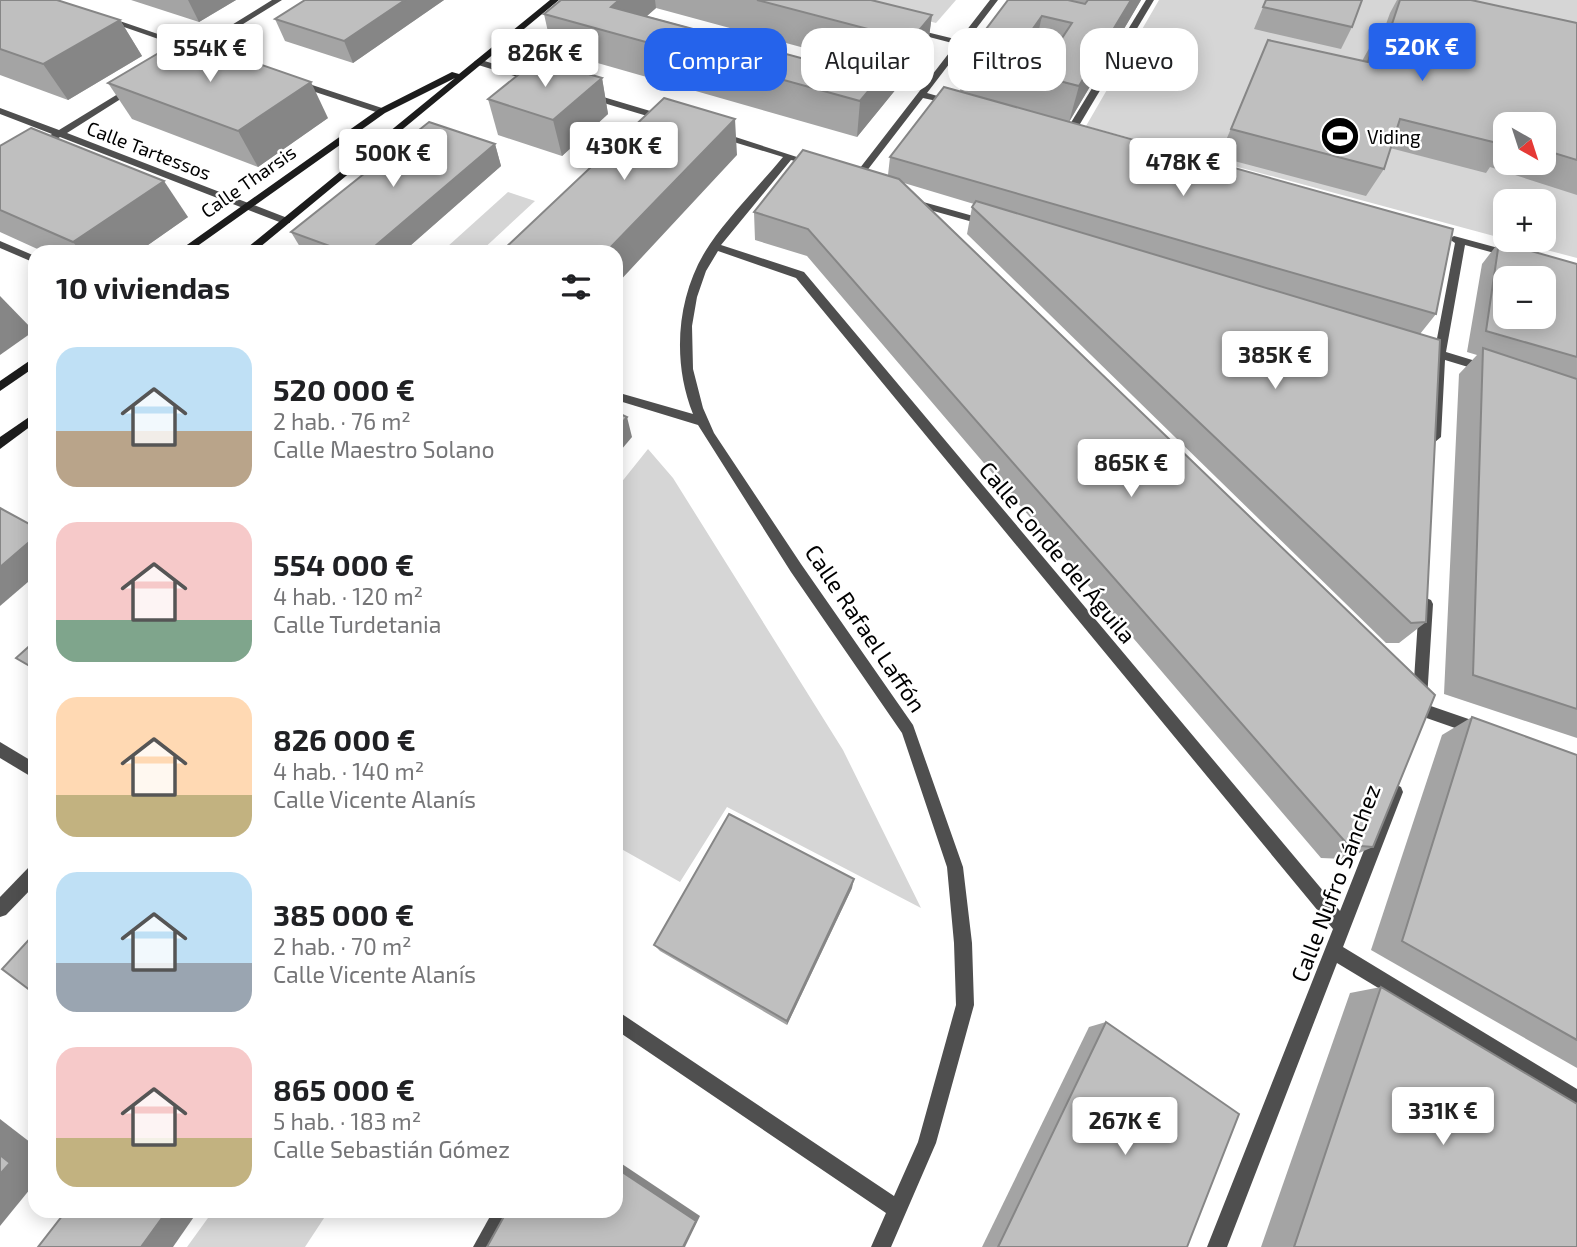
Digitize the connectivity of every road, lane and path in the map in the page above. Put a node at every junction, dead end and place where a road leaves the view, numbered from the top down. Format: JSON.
{"nodes":[{"id":1,"x":278,"y":0,"type":"edge"},
{"id":2,"x":555,"y":0,"type":"edge"},
{"id":3,"x":995,"y":0,"type":"edge"},
{"id":4,"x":1150,"y":0,"type":"edge"},
{"id":5,"x":96,"y":16,"type":"edge"},
{"id":6,"x":898,"y":26,"type":"edge"},
{"id":7,"x":974,"y":28,"type":"edge"},
{"id":8,"x":948,"y":39,"type":"edge"},
{"id":9,"x":197,"y":50,"type":"junction"},
{"id":10,"x":210,"y":54,"type":"edge"},
{"id":11,"x":186,"y":57,"type":"edge"},
{"id":12,"x":948,"y":61,"type":"edge"},
{"id":13,"x":478,"y":62,"type":"junction"},
{"id":14,"x":289,"y":80,"type":"edge"},
{"id":15,"x":548,"y":83,"type":"edge"},
{"id":16,"x":140,"y":85,"type":"edge"},
{"id":17,"x":581,"y":94,"type":"edge"},
{"id":18,"x":922,"y":95,"type":"junction"},
{"id":19,"x":967,"y":107,"type":"edge"},
{"id":20,"x":0,"y":111,"type":"edge"},
{"id":21,"x":382,"y":111,"type":"junction"},
{"id":22,"x":674,"y":121,"type":"edge"},
{"id":23,"x":1057,"y":131,"type":"edge"},
{"id":24,"x":712,"y":133,"type":"edge"},
{"id":25,"x":60,"y":134,"type":"junction"},
{"id":26,"x":1069,"y":134,"type":"junction"},
{"id":27,"x":1083,"y":138,"type":"edge"},
{"id":28,"x":30,"y":152,"type":"edge"},
{"id":29,"x":867,"y":183,"type":"edge"},
{"id":30,"x":246,"y":205,"type":"junction"},
{"id":31,"x":926,"y":218,"type":"edge"},
{"id":32,"x":286,"y":221,"type":"junction"},
{"id":33,"x":1001,"y":227,"type":"edge"},
{"id":34,"x":1448,"y":238,"type":"edge"},
{"id":35,"x":1461,"y":241,"type":"junction"},
{"id":36,"x":0,"y":244,"type":"edge"},
{"id":37,"x":192,"y":245,"type":"edge"},
{"id":38,"x":256,"y":245,"type":"edge"},
{"id":39,"x":714,"y":246,"type":"junction"},
{"id":40,"x":28,"y":257,"type":"edge"},
{"id":41,"x":1525,"y":259,"type":"edge"},
{"id":42,"x":1413,"y":346,"type":"edge"},
{"id":43,"x":1440,"y":354,"type":"junction"},
{"id":44,"x":28,"y":366,"type":"edge"},
{"id":45,"x":1505,"y":374,"type":"edge"},
{"id":46,"x":0,"y":387,"type":"edge"},
{"id":47,"x":623,"y":398,"type":"edge"},
{"id":48,"x":701,"y":421,"type":"junction"},
{"id":49,"x":28,"y":422,"type":"edge"},
{"id":50,"x":0,"y":444,"type":"edge"},
{"id":51,"x":1434,"y":449,"type":"edge"},
{"id":52,"x":1427,"y":586,"type":"edge"},
{"id":53,"x":1400,"y":689,"type":"edge"},
{"id":54,"x":1419,"y":715,"type":"junction"},
{"id":55,"x":1499,"y":736,"type":"edge"},
{"id":56,"x":0,"y":749,"type":"edge"},
{"id":57,"x":28,"y":767,"type":"edge"},
{"id":58,"x":1402,"y":774,"type":"edge"},
{"id":59,"x":28,"y":880,"type":"edge"},
{"id":60,"x":0,"y":909,"type":"edge"},
{"id":61,"x":1342,"y":927,"type":"junction"},
{"id":62,"x":1333,"y":951,"type":"junction"},
{"id":63,"x":623,"y":1024,"type":"edge"},
{"id":64,"x":1577,"y":1099,"type":"edge"},
{"id":65,"x":898,"y":1210,"type":"junction"},
{"id":66,"x":500,"y":1218,"type":"edge"},
{"id":67,"x":483,"y":1247,"type":"edge"},
{"id":68,"x":881,"y":1247,"type":"edge"},
{"id":69,"x":1217,"y":1247,"type":"edge"}],
"edges":[{"from":1,"to":9,"type":"street"},
{"from":2,"to":13,"type":"main road"},
{"from":3,"to":7,"type":"street"},
{"from":4,"to":26,"type":"street"},
{"from":5,"to":9,"type":"street"},
{"from":6,"to":8,"type":"street"},
{"from":9,"to":10,"type":"street"},
{"from":9,"to":11,"type":"street"},
{"from":12,"to":18,"type":"street"},
{"from":13,"to":15,"type":"street"},
{"from":13,"to":21,"type":"main road","name":"Calle Tharsis"},
{"from":13,"to":32,"type":"main road"},
{"from":14,"to":21,"type":"street"},
{"from":16,"to":25,"type":"street"},
{"from":17,"to":22,"type":"street"},
{"from":18,"to":19,"type":"street"},
{"from":18,"to":29,"type":"street"},
{"from":20,"to":25,"type":"street","name":"Calle Tartessos"},
{"from":21,"to":30,"type":"main road","name":"Calle Tharsis"},
{"from":23,"to":26,"type":"street"},
{"from":24,"to":39,"type":"street","name":"Calle Rafael Laffón"},
{"from":25,"to":28,"type":"street"},
{"from":25,"to":30,"type":"street","name":"Calle Tartessos"},
{"from":26,"to":27,"type":"street"},
{"from":30,"to":32,"type":"street","name":"Calle Tartessos"},
{"from":30,"to":37,"type":"main road","name":"Calle Tharsis"},
{"from":31,"to":33,"type":"street"},
{"from":32,"to":38,"type":"main road"},
{"from":34,"to":35,"type":"street"},
{"from":35,"to":41,"type":"street"},
{"from":35,"to":43,"type":"street"},
{"from":36,"to":40,"type":"street"},
{"from":39,"to":48,"type":"street","name":"Calle Rafael Laffón"},
{"from":39,"to":61,"type":"street","name":"Calle Conde del Águila"},
{"from":42,"to":43,"type":"street"},
{"from":43,"to":45,"type":"street"},
{"from":43,"to":51,"type":"street"},
{"from":44,"to":46,"type":"main road"},
{"from":47,"to":48,"type":"street"},
{"from":48,"to":65,"type":"street","name":"Calle Rafael Laffón"},
{"from":49,"to":50,"type":"main road"},
{"from":52,"to":54,"type":"street"},
{"from":53,"to":54,"type":"street"},
{"from":54,"to":55,"type":"street"},
{"from":56,"to":57,"type":"street"},
{"from":58,"to":61,"type":"street","name":"Calle Nufro Sánchez"},
{"from":59,"to":60,"type":"street"},
{"from":61,"to":62,"type":"street","name":"Calle Nufro Sánchez"},
{"from":62,"to":64,"type":"street"},
{"from":62,"to":69,"type":"street","name":"Calle Nufro Sánchez"},
{"from":63,"to":65,"type":"street"},
{"from":65,"to":68,"type":"street","name":"Calle Rafael Laffón"},
{"from":66,"to":67,"type":"street"}]}
